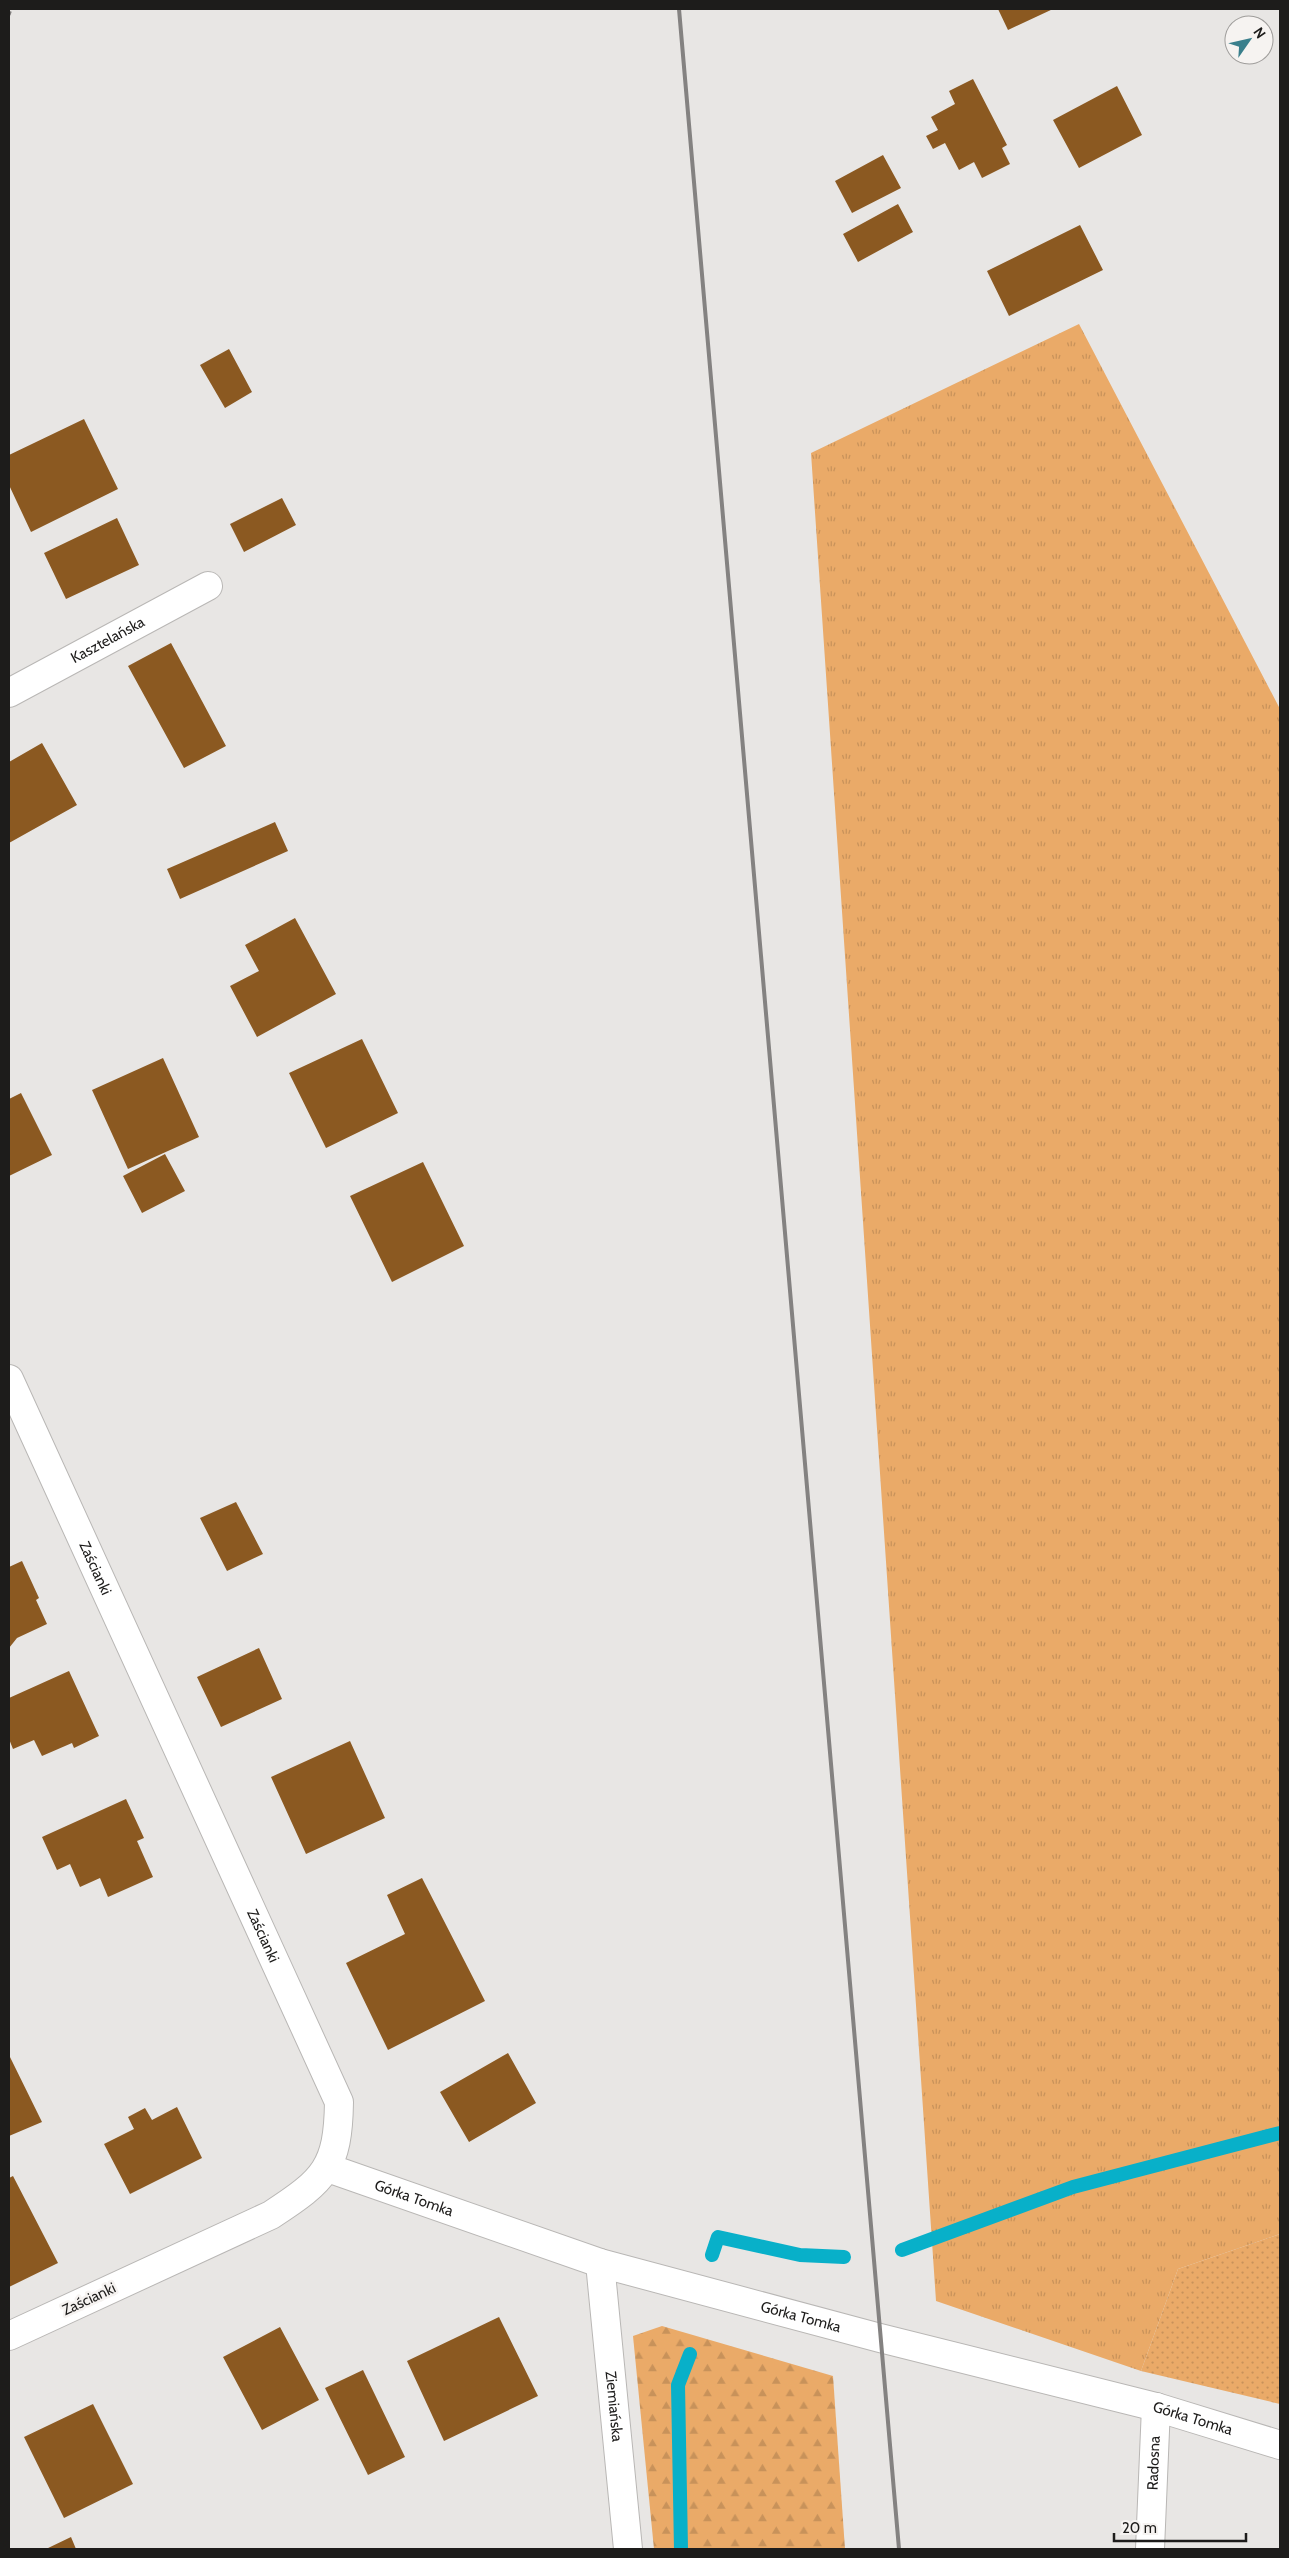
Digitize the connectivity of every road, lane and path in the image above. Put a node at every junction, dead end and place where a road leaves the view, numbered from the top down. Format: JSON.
{"nodes":[{"id":1,"x":11,"y":9,"type":"edge"},
{"id":2,"x":9,"y":15,"type":"edge"},
{"id":3,"x":208,"y":586,"type":"dead end"},
{"id":4,"x":9,"y":693,"type":"edge"},
{"id":5,"x":9,"y":1378,"type":"edge"},
{"id":6,"x":328,"y":2168,"type":"junction"},
{"id":7,"x":600,"y":2263,"type":"junction"},
{"id":8,"x":9,"y":2336,"type":"edge"},
{"id":9,"x":1156,"y":2407,"type":"junction"},
{"id":10,"x":1280,"y":2445,"type":"edge"},
{"id":11,"x":628,"y":2549,"type":"edge"},
{"id":12,"x":1150,"y":2549,"type":"edge"}],
"edges":[{"from":1,"to":2,"type":"path"},
{"from":3,"to":4,"type":"street","name":"Kasztelańska"},
{"from":5,"to":6,"type":"street","name":"Zaścianki"},
{"from":6,"to":7,"type":"street","name":"Górka Tomka"},
{"from":6,"to":8,"type":"street","name":"Zaścianki"},
{"from":7,"to":9,"type":"street","name":"Górka Tomka"},
{"from":7,"to":11,"type":"street","name":"Ziemiańska"},
{"from":9,"to":10,"type":"street","name":"Górka Tomka"},
{"from":9,"to":12,"type":"street","name":"Radosna"}]}
